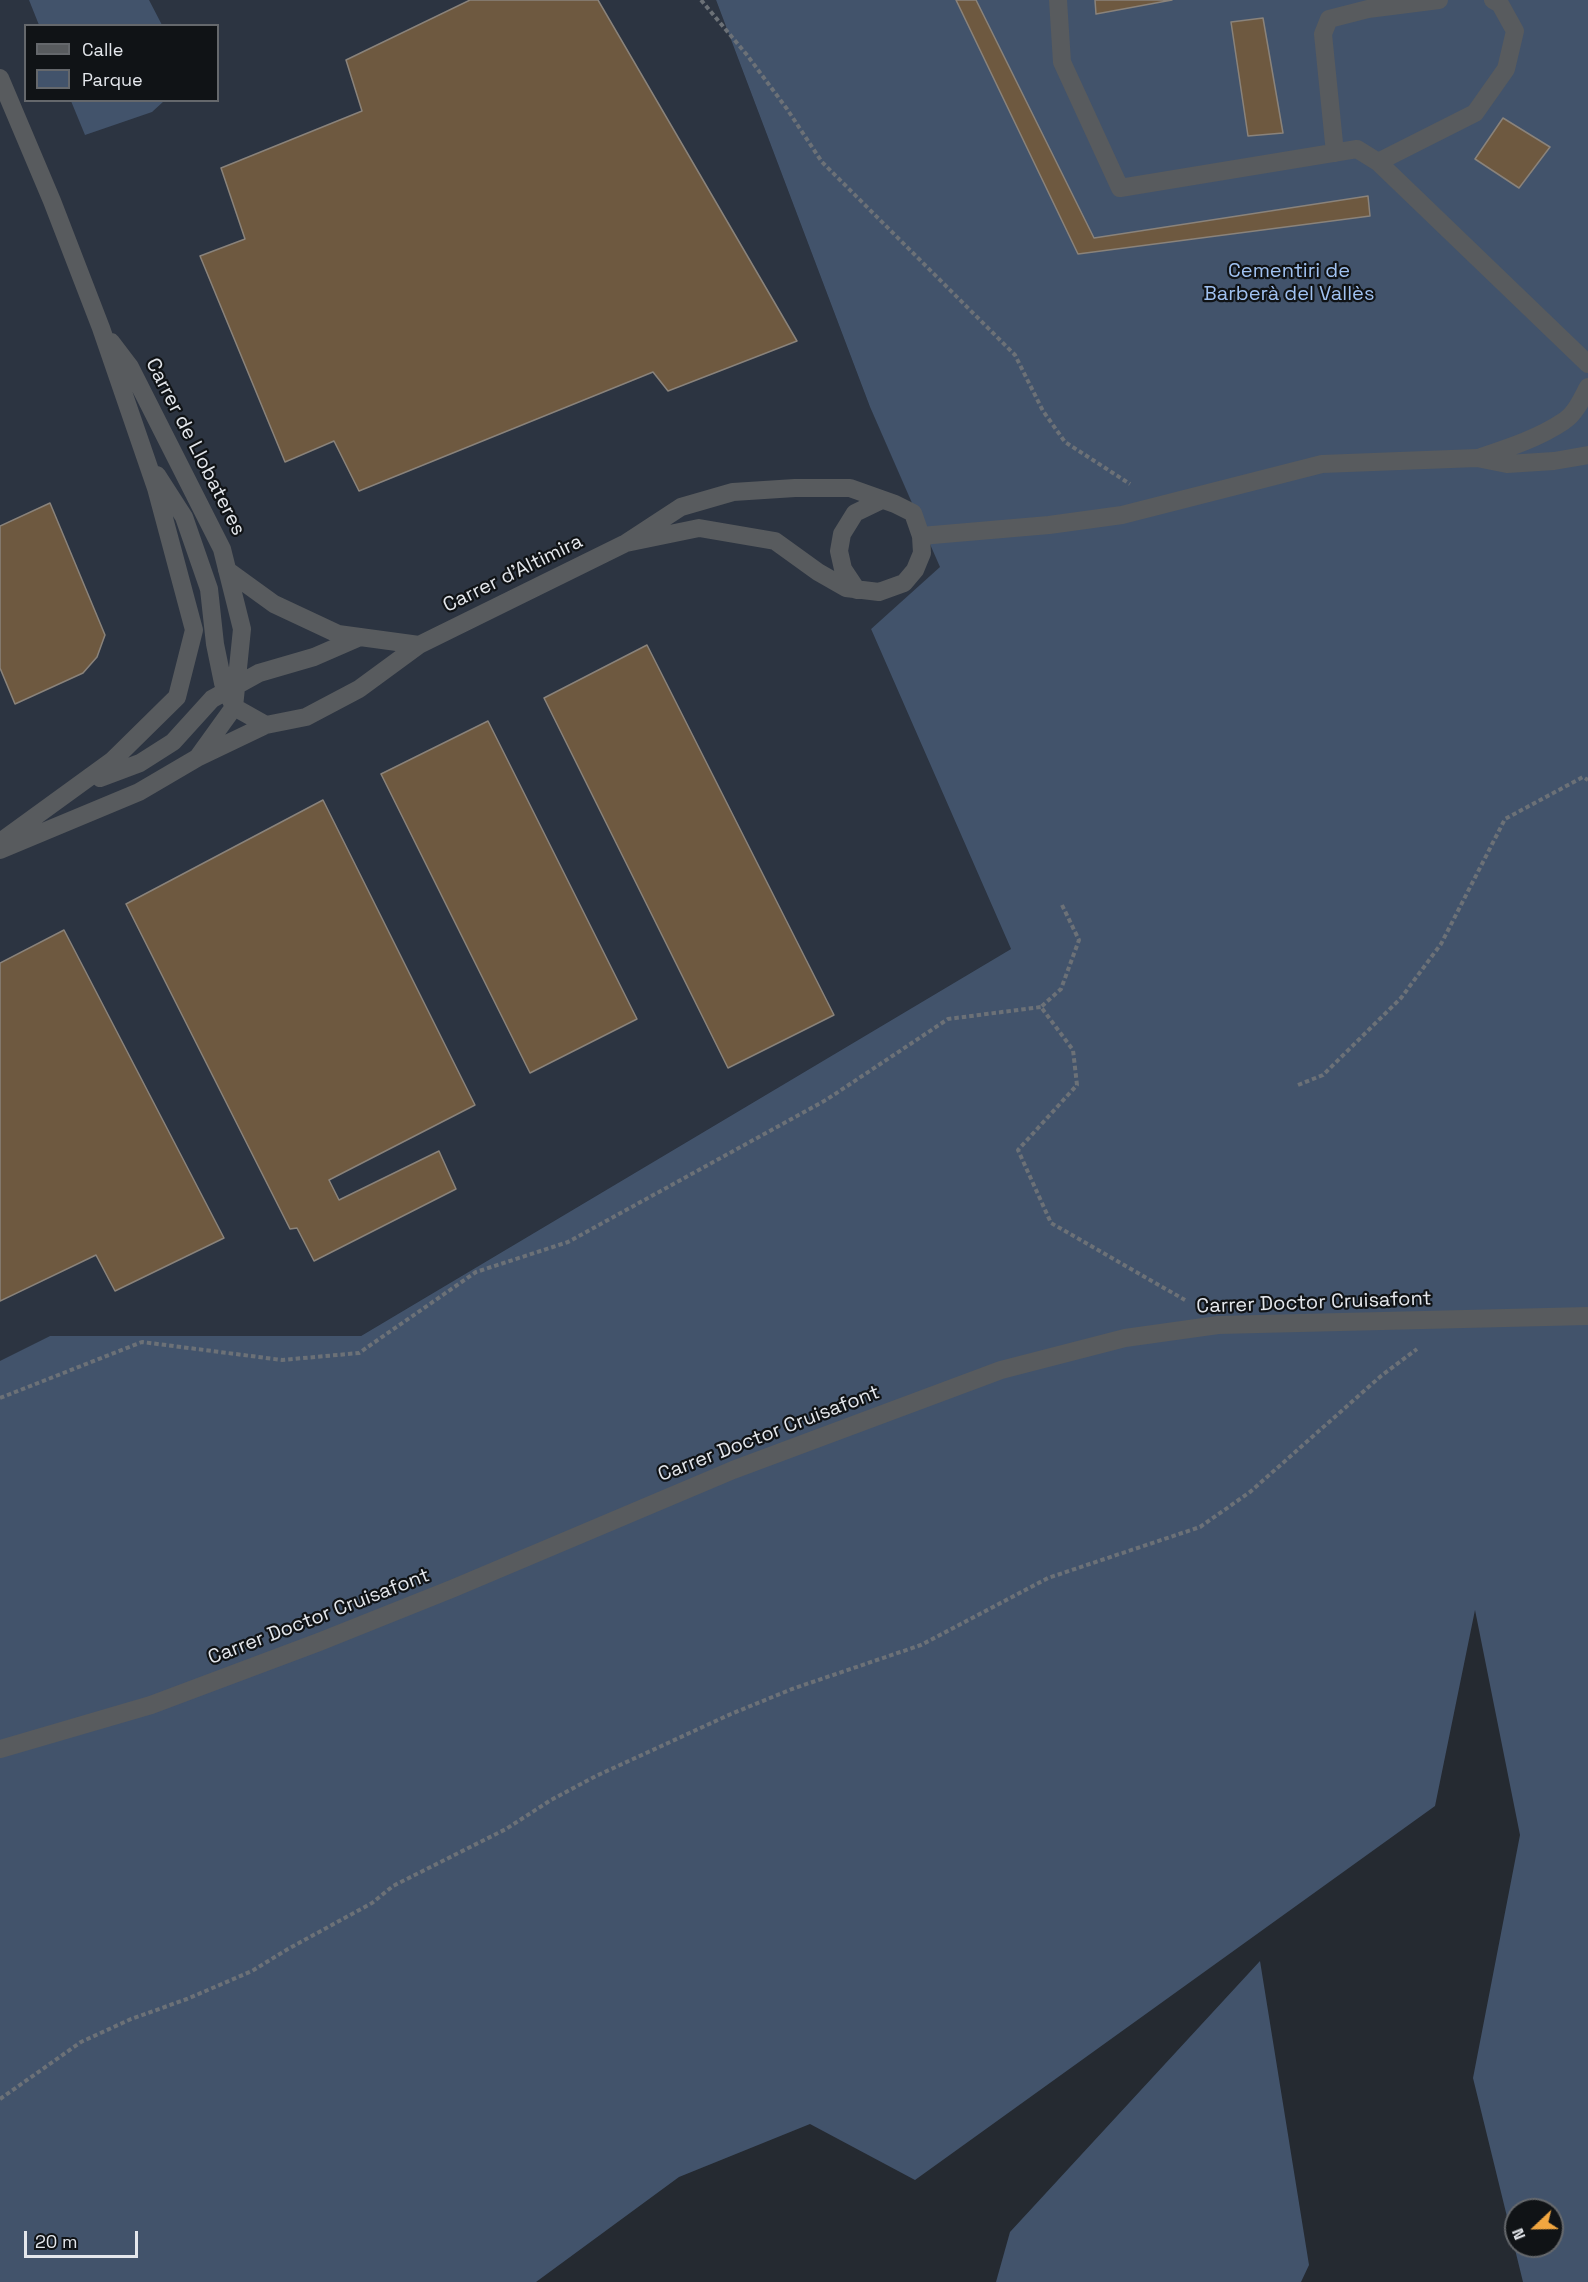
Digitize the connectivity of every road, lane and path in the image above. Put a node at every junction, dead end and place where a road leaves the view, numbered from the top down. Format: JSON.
{"nodes":[{"id":1,"x":701,"y":0,"type":"edge"},
{"id":2,"x":1058,"y":0,"type":"edge"},
{"id":3,"x":1439,"y":0,"type":"edge"},
{"id":4,"x":1493,"y":0,"type":"edge"},
{"id":5,"x":0,"y":78,"type":"edge"},
{"id":6,"x":1335,"y":153,"type":"junction"},
{"id":7,"x":1378,"y":162,"type":"junction"},
{"id":8,"x":101,"y":328,"type":"junction"},
{"id":9,"x":1588,"y":364,"type":"edge"},
{"id":10,"x":1588,"y":387,"type":"edge"},
{"id":11,"x":144,"y":453,"type":"junction"},
{"id":12,"x":1588,"y":455,"type":"edge"},
{"id":13,"x":1477,"y":458,"type":"junction"},
{"id":14,"x":882,"y":500,"type":"junction"},
{"id":15,"x":1163,"y":506,"type":"junction"},
{"id":16,"x":921,"y":536,"type":"junction"},
{"id":17,"x":626,"y":543,"type":"junction"},
{"id":18,"x":227,"y":570,"type":"junction"},
{"id":19,"x":857,"y":590,"type":"junction"},
{"id":20,"x":194,"y":630,"type":"joint"},
{"id":21,"x":360,"y":637,"type":"junction"},
{"id":22,"x":419,"y":645,"type":"junction"},
{"id":23,"x":233,"y":694,"type":"junction"},
{"id":24,"x":266,"y":725,"type":"junction"},
{"id":25,"x":197,"y":758,"type":"junction"},
{"id":26,"x":1588,"y":780,"type":"edge"},
{"id":27,"x":80,"y":784,"type":"junction"},
{"id":28,"x":0,"y":842,"type":"edge"},
{"id":29,"x":0,"y":850,"type":"edge"},
{"id":30,"x":1062,"y":905,"type":"dead end"},
{"id":31,"x":1041,"y":1007,"type":"junction"},
{"id":32,"x":1298,"y":1085,"type":"dead end"},
{"id":33,"x":1588,"y":1316,"type":"edge"},
{"id":34,"x":1230,"y":1326,"type":"junction"},
{"id":35,"x":1426,"y":1342,"type":"dead end"},
{"id":36,"x":0,"y":1398,"type":"edge"},
{"id":37,"x":0,"y":1749,"type":"edge"},
{"id":38,"x":0,"y":2099,"type":"edge"}],
"edges":[{"from":1,"to":15,"type":"path"},
{"from":2,"to":6,"type":"street"},
{"from":3,"to":6,"type":"street"},
{"from":4,"to":7,"type":"street"},
{"from":5,"to":8,"type":"street","name":"Carrer de Llobateres"},
{"from":6,"to":7,"type":"street"},
{"from":7,"to":9,"type":"street"},
{"from":8,"to":11,"type":"street","name":"Carrer de Llobateres"},
{"from":8,"to":18,"type":"street","name":"Carrer de Llobateres"},
{"from":10,"to":13,"type":"street"},
{"from":11,"to":20,"type":"street","name":"Carrer de Llobateres"},
{"from":11,"to":23,"type":"street","name":"Carrer de Llobateres"},
{"from":12,"to":13,"type":"street"},
{"from":13,"to":15,"type":"street"},
{"from":14,"to":16,"type":"street","name":"Carrer d'Altimira"},
{"from":14,"to":17,"type":"street","name":"Carrer d'Altimira"},
{"from":14,"to":19,"type":"street"},
{"from":15,"to":16,"type":"street"},
{"from":16,"to":19,"type":"street","name":"Carrer d'Altimira"},
{"from":17,"to":19,"type":"street","name":"Carrer d'Altimira"},
{"from":17,"to":22,"type":"street","name":"Carrer d'Altimira"},
{"from":18,"to":21,"type":"street"},
{"from":18,"to":23,"type":"street","name":"Carrer de Llobateres"},
{"from":20,"to":27,"type":"street","name":"Carrer d'Altimira"},
{"from":21,"to":22,"type":"street"},
{"from":21,"to":23,"type":"street","name":"Carrer d'Altimira"},
{"from":22,"to":24,"type":"street","name":"Carrer d'Altimira"},
{"from":23,"to":24,"type":"street"},
{"from":23,"to":25,"type":"street","name":"Carrer d'Altimira"},
{"from":23,"to":27,"type":"street","name":"Carrer d'Altimira"},
{"from":24,"to":25,"type":"street","name":"Carrer d'Altimira"},
{"from":25,"to":29,"type":"street","name":"Carrer d'Altimira"},
{"from":26,"to":32,"type":"path"},
{"from":27,"to":28,"type":"street","name":"Carrer d'Altimira"},
{"from":30,"to":31,"type":"path"},
{"from":31,"to":34,"type":"path"},
{"from":31,"to":36,"type":"path"},
{"from":33,"to":34,"type":"street","name":"Carrer Doctor Cruisafont"},
{"from":34,"to":37,"type":"street","name":"Carrer Doctor Cruisafont"},
{"from":35,"to":38,"type":"path"}]}
